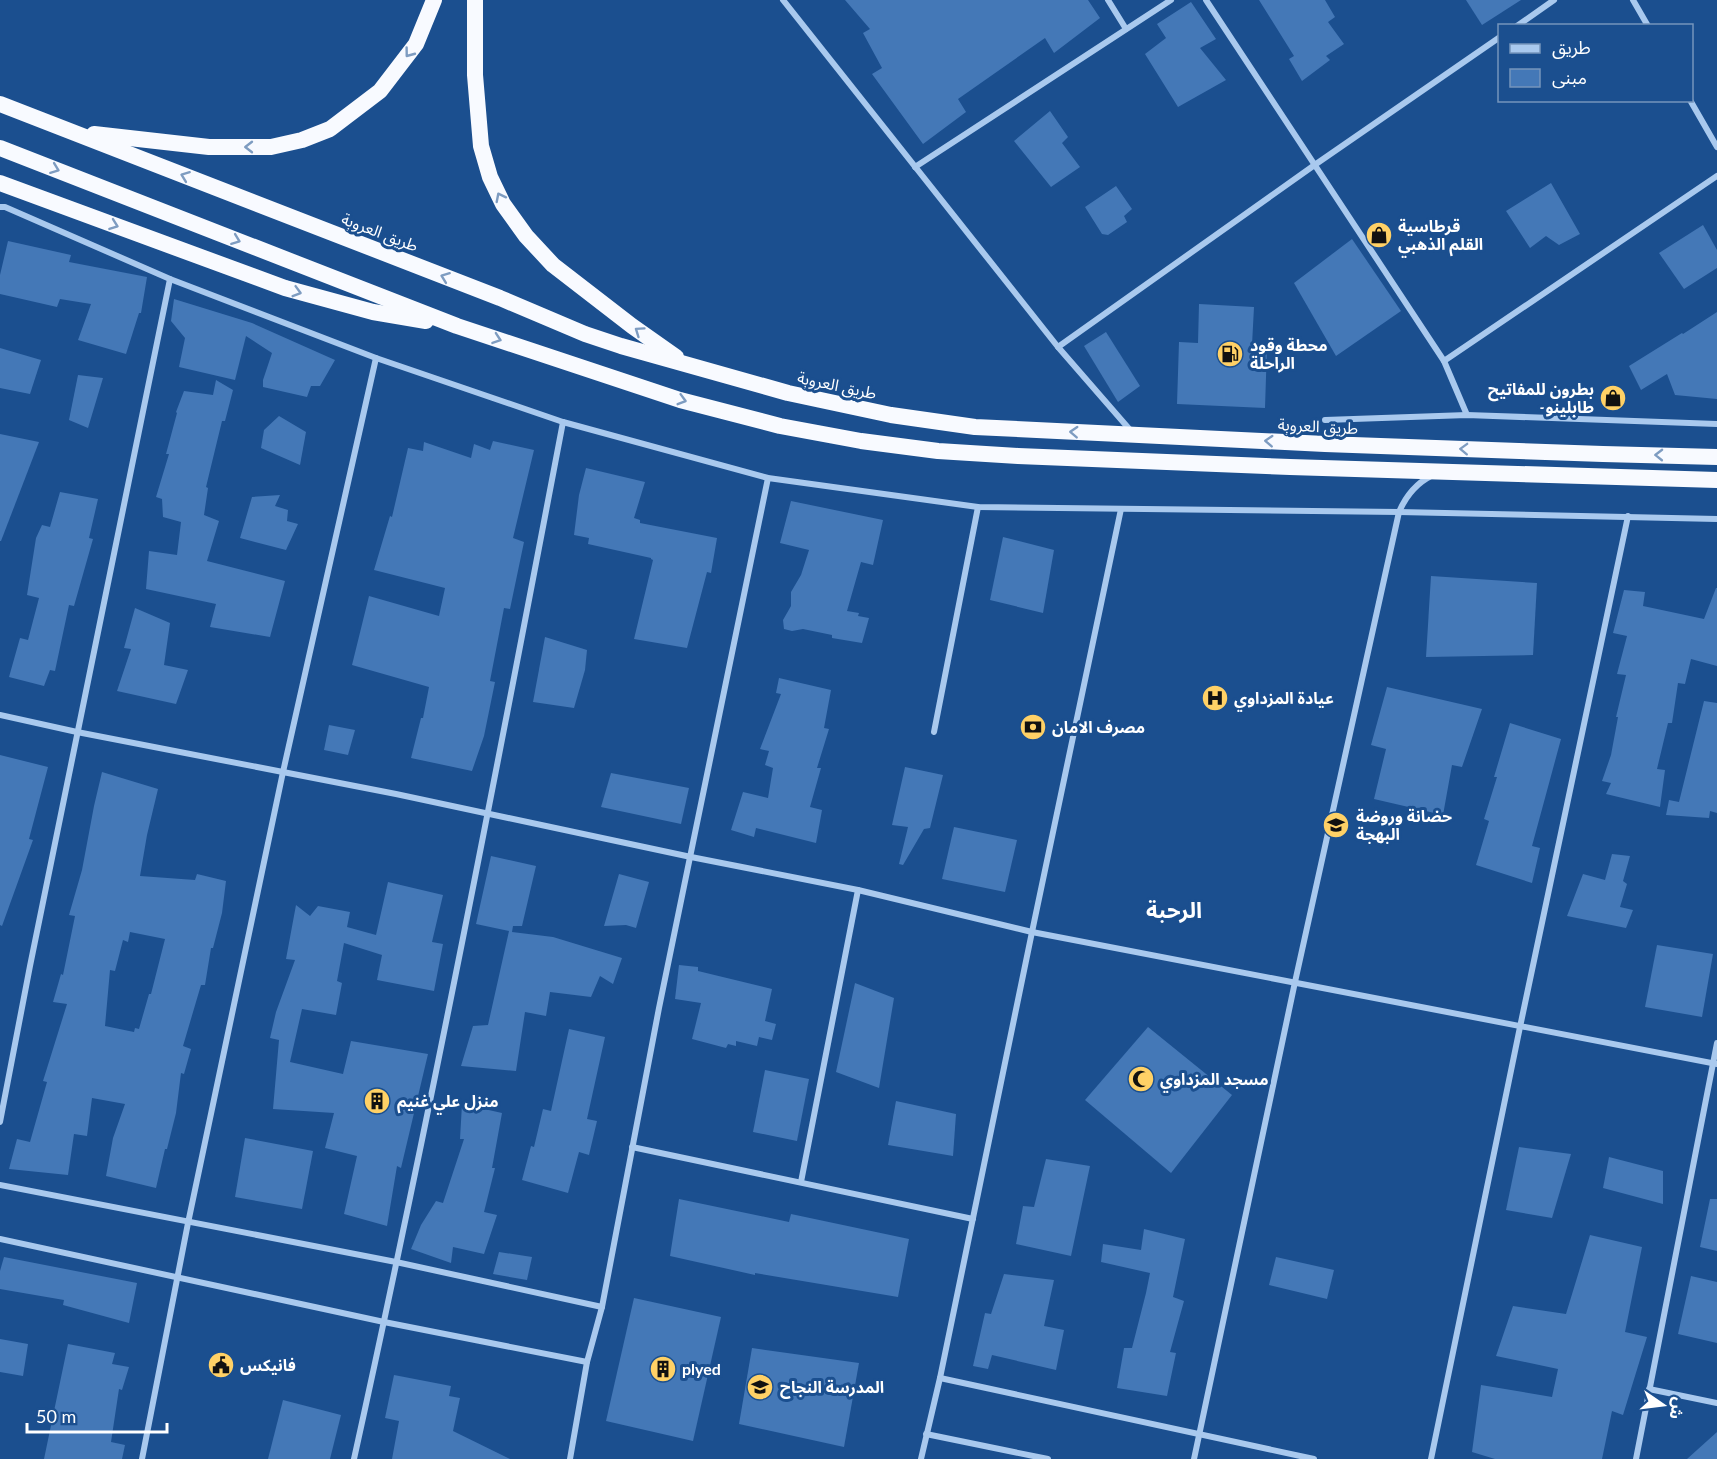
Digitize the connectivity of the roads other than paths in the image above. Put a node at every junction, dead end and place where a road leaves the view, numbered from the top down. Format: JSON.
{"nodes":[{"id":1,"x":434,"y":0,"type":"edge"},
{"id":2,"x":475,"y":0,"type":"edge"},
{"id":3,"x":783,"y":0,"type":"edge"},
{"id":4,"x":1108,"y":0,"type":"edge"},
{"id":5,"x":1171,"y":0,"type":"edge"},
{"id":6,"x":1206,"y":0,"type":"edge"},
{"id":7,"x":1554,"y":0,"type":"edge"},
{"id":8,"x":1633,"y":0,"type":"edge"},
{"id":9,"x":1520,"y":24,"type":"edge"},
{"id":10,"x":1647,"y":24,"type":"edge"},
{"id":11,"x":1126,"y":29,"type":"junction"},
{"id":12,"x":1498,"y":38,"type":"edge"},
{"id":13,"x":1691,"y":102,"type":"edge"},
{"id":14,"x":0,"y":104,"type":"edge"},
{"id":15,"x":69,"y":131,"type":"junction"},
{"id":16,"x":1717,"y":147,"type":"edge"},
{"id":17,"x":0,"y":148,"type":"edge"},
{"id":18,"x":1316,"y":164,"type":"junction"},
{"id":19,"x":915,"y":167,"type":"junction"},
{"id":20,"x":1717,"y":176,"type":"edge"},
{"id":21,"x":0,"y":183,"type":"edge"},
{"id":22,"x":0,"y":207,"type":"edge"},
{"id":23,"x":170,"y":279,"type":"junction"},
{"id":24,"x":457,"y":326,"type":"junction"},
{"id":25,"x":1058,"y":347,"type":"junction"},
{"id":26,"x":376,"y":358,"type":"junction"},
{"id":27,"x":1444,"y":361,"type":"junction"},
{"id":28,"x":687,"y":365,"type":"junction"},
{"id":29,"x":1467,"y":416,"type":"junction"},
{"id":30,"x":1324,"y":420,"type":"dead end"},
{"id":31,"x":563,"y":422,"type":"junction"},
{"id":32,"x":1717,"y":424,"type":"edge"},
{"id":33,"x":1135,"y":435,"type":"junction"},
{"id":34,"x":1717,"y":457,"type":"edge"},
{"id":35,"x":1439,"y":471,"type":"junction"},
{"id":36,"x":768,"y":478,"type":"junction"},
{"id":37,"x":1717,"y":480,"type":"edge"},
{"id":38,"x":978,"y":507,"type":"junction"},
{"id":39,"x":1121,"y":509,"type":"junction"},
{"id":40,"x":1399,"y":512,"type":"junction"},
{"id":41,"x":1628,"y":516,"type":"junction"},
{"id":42,"x":1717,"y":519,"type":"edge"},
{"id":43,"x":0,"y":715,"type":"edge"},
{"id":44,"x":77,"y":732,"type":"junction"},
{"id":45,"x":934,"y":732,"type":"dead end"},
{"id":46,"x":283,"y":772,"type":"junction"},
{"id":47,"x":488,"y":815,"type":"junction"},
{"id":48,"x":691,"y":857,"type":"junction"},
{"id":49,"x":858,"y":890,"type":"junction"},
{"id":50,"x":1032,"y":932,"type":"junction"},
{"id":51,"x":1295,"y":982,"type":"junction"},
{"id":52,"x":1520,"y":1027,"type":"junction"},
{"id":53,"x":1717,"y":1043,"type":"edge"},
{"id":54,"x":1715,"y":1064,"type":"edge"},
{"id":55,"x":0,"y":1122,"type":"edge"},
{"id":56,"x":632,"y":1148,"type":"junction"},
{"id":57,"x":801,"y":1182,"type":"junction"},
{"id":58,"x":0,"y":1185,"type":"edge"},
{"id":59,"x":973,"y":1219,"type":"junction"},
{"id":60,"x":188,"y":1223,"type":"junction"},
{"id":61,"x":0,"y":1239,"type":"edge"},
{"id":62,"x":396,"y":1262,"type":"junction"},
{"id":63,"x":178,"y":1277,"type":"junction"},
{"id":64,"x":602,"y":1307,"type":"junction"},
{"id":65,"x":384,"y":1322,"type":"junction"},
{"id":66,"x":587,"y":1362,"type":"junction"},
{"id":67,"x":940,"y":1378,"type":"junction"},
{"id":68,"x":1649,"y":1389,"type":"junction"},
{"id":69,"x":1717,"y":1402,"type":"edge"},
{"id":70,"x":926,"y":1434,"type":"junction"},
{"id":71,"x":1199,"y":1434,"type":"junction"},
{"id":72,"x":142,"y":1459,"type":"edge"},
{"id":73,"x":354,"y":1459,"type":"edge"},
{"id":74,"x":570,"y":1459,"type":"edge"},
{"id":75,"x":921,"y":1459,"type":"edge"},
{"id":76,"x":1048,"y":1459,"type":"edge"},
{"id":77,"x":1194,"y":1459,"type":"edge"},
{"id":78,"x":1314,"y":1459,"type":"edge"},
{"id":79,"x":1431,"y":1459,"type":"edge"},
{"id":80,"x":1636,"y":1459,"type":"edge"}],
"edges":[{"from":1,"to":15,"type":"highway","one_way":true},
{"from":28,"to":2,"type":"highway","one_way":true},
{"from":3,"to":19,"type":"street"},
{"from":4,"to":11,"type":"street"},
{"from":5,"to":11,"type":"street"},
{"from":6,"to":18,"type":"street"},
{"from":7,"to":9,"type":"street"},
{"from":8,"to":10,"type":"street"},
{"from":11,"to":19,"type":"street"},
{"from":12,"to":18,"type":"street"},
{"from":13,"to":16,"type":"street"},
{"from":14,"to":15,"type":"highway","name":"طريق العروبة"},
{"from":28,"to":15,"type":"highway","name":"طريق العروبة","one_way":true},
{"from":17,"to":24,"type":"highway","one_way":true},
{"from":18,"to":25,"type":"street"},
{"from":18,"to":27,"type":"street"},
{"from":19,"to":25,"type":"street"},
{"from":20,"to":27,"type":"street"},
{"from":21,"to":24,"type":"highway","one_way":true},
{"from":22,"to":23,"type":"street"},
{"from":23,"to":26,"type":"street"},
{"from":23,"to":44,"type":"street"},
{"from":24,"to":35,"type":"highway","one_way":true},
{"from":25,"to":33,"type":"street"},
{"from":26,"to":31,"type":"street"},
{"from":26,"to":46,"type":"street"},
{"from":27,"to":29,"type":"street"},
{"from":33,"to":28,"type":"highway","name":"طريق العروبة","one_way":true},
{"from":29,"to":30,"type":"street"},
{"from":29,"to":32,"type":"street"},
{"from":31,"to":36,"type":"street"},
{"from":31,"to":47,"type":"street"},
{"from":34,"to":33,"type":"highway","name":"طريق العروبة","one_way":true},
{"from":35,"to":37,"type":"highway"},
{"from":35,"to":40,"type":"street"},
{"from":36,"to":38,"type":"street"},
{"from":36,"to":48,"type":"street"},
{"from":38,"to":39,"type":"street"},
{"from":38,"to":45,"type":"street"},
{"from":39,"to":40,"type":"street"},
{"from":39,"to":50,"type":"street"},
{"from":40,"to":41,"type":"street"},
{"from":40,"to":51,"type":"street"},
{"from":41,"to":42,"type":"street"},
{"from":41,"to":52,"type":"street"},
{"from":43,"to":44,"type":"street"},
{"from":44,"to":46,"type":"street"},
{"from":44,"to":55,"type":"street"},
{"from":46,"to":47,"type":"street"},
{"from":46,"to":60,"type":"street"},
{"from":47,"to":48,"type":"street"},
{"from":47,"to":62,"type":"street"},
{"from":48,"to":49,"type":"street"},
{"from":48,"to":56,"type":"street"},
{"from":49,"to":50,"type":"street"},
{"from":49,"to":57,"type":"street"},
{"from":50,"to":51,"type":"street"},
{"from":50,"to":59,"type":"street"},
{"from":51,"to":52,"type":"street"},
{"from":51,"to":71,"type":"street"},
{"from":52,"to":54,"type":"street"},
{"from":52,"to":79,"type":"street"},
{"from":53,"to":54,"type":"street"},
{"from":54,"to":68,"type":"street"},
{"from":56,"to":57,"type":"street"},
{"from":56,"to":64,"type":"street"},
{"from":57,"to":59,"type":"street"},
{"from":58,"to":60,"type":"street"},
{"from":59,"to":67,"type":"street"},
{"from":60,"to":62,"type":"street"},
{"from":60,"to":63,"type":"street"},
{"from":61,"to":63,"type":"street"},
{"from":62,"to":64,"type":"street"},
{"from":62,"to":65,"type":"street"},
{"from":63,"to":65,"type":"street"},
{"from":63,"to":72,"type":"street"},
{"from":64,"to":66,"type":"street"},
{"from":65,"to":66,"type":"street"},
{"from":65,"to":73,"type":"street"},
{"from":66,"to":74,"type":"street"},
{"from":67,"to":70,"type":"street"},
{"from":67,"to":71,"type":"street"},
{"from":68,"to":69,"type":"street"},
{"from":68,"to":80,"type":"street"},
{"from":70,"to":75,"type":"street"},
{"from":70,"to":76,"type":"street"},
{"from":71,"to":77,"type":"street"},
{"from":71,"to":78,"type":"street"}]}
